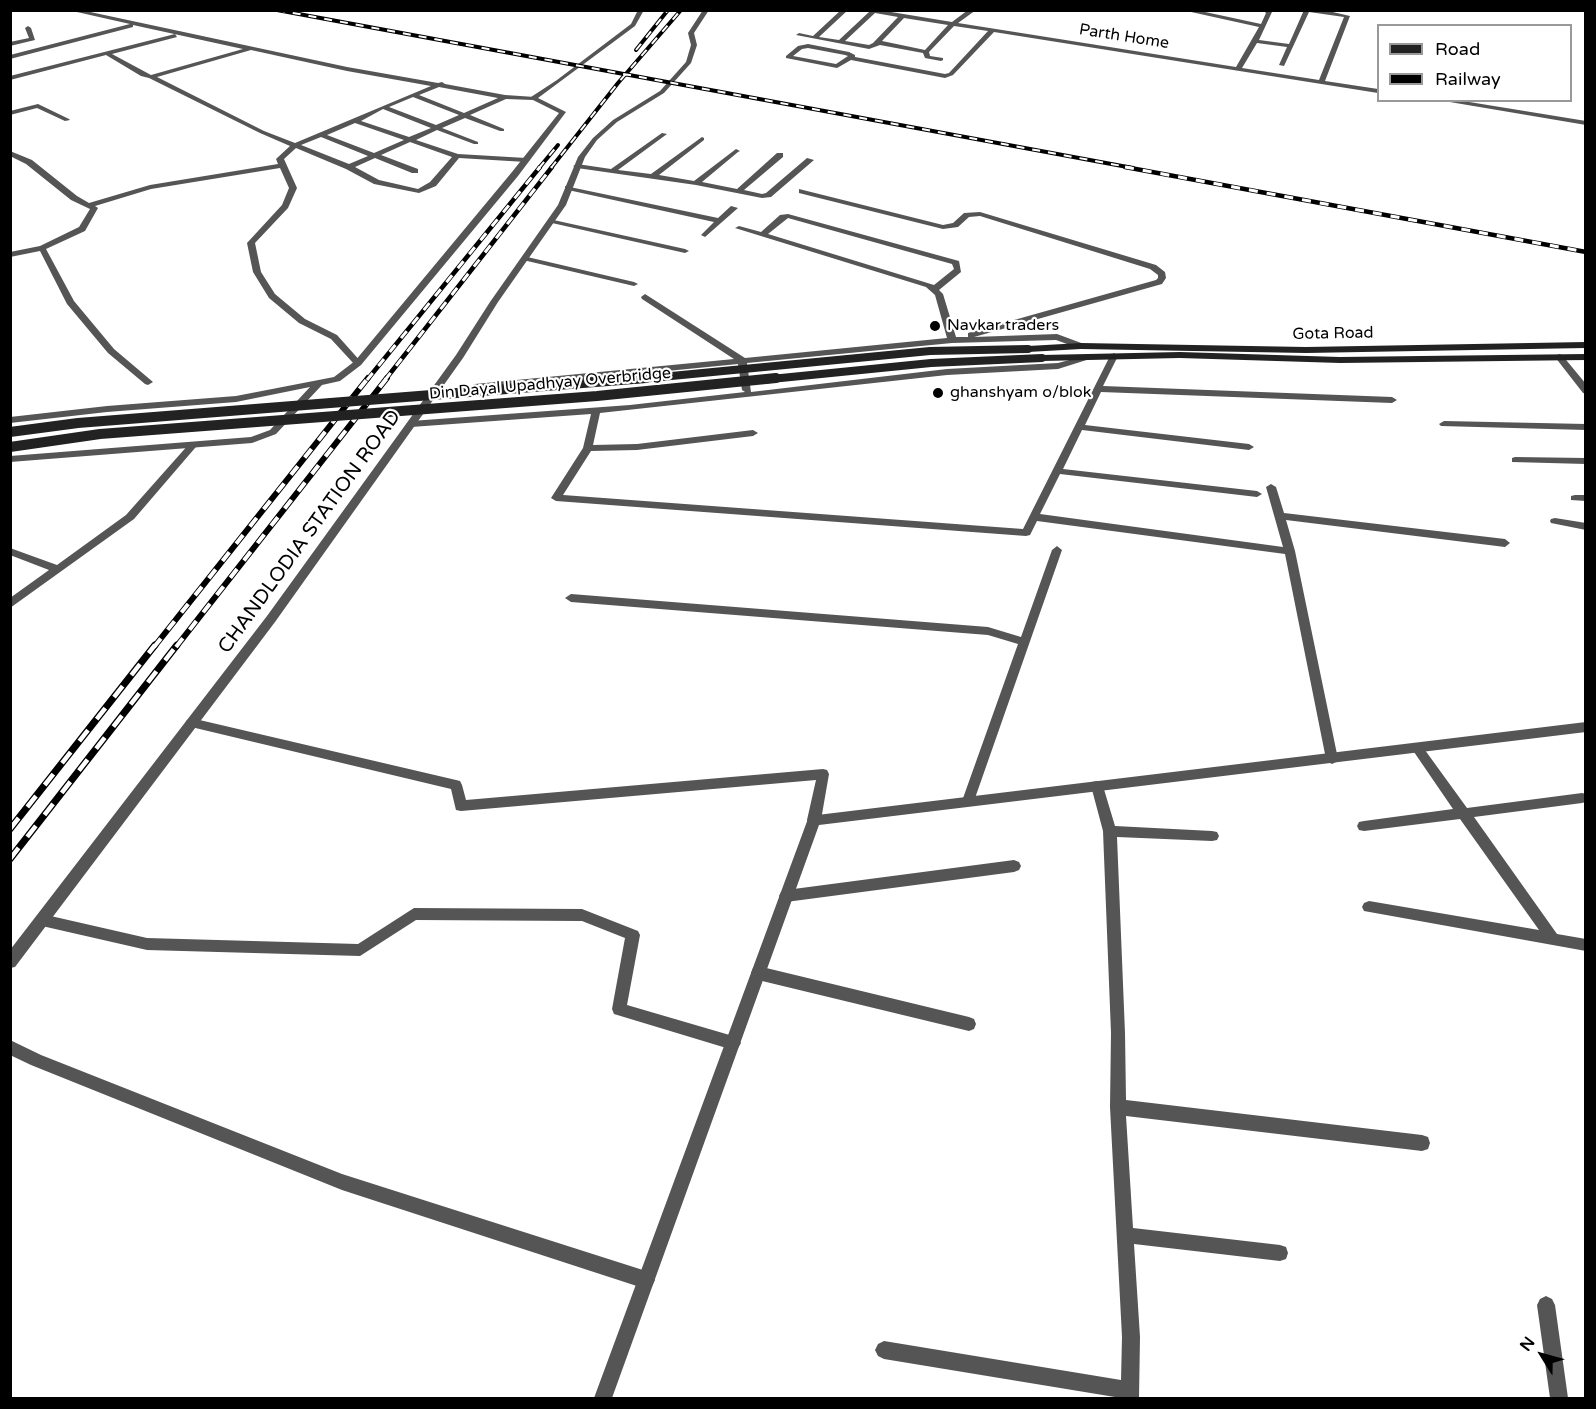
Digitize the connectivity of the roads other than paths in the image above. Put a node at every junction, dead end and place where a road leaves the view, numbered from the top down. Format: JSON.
{"nodes":[{"id":1,"x":71,"y":10,"type":"edge"},
{"id":2,"x":641,"y":10,"type":"edge"},
{"id":3,"x":706,"y":10,"type":"edge"},
{"id":4,"x":845,"y":10,"type":"edge"},
{"id":5,"x":865,"y":10,"type":"edge"},
{"id":6,"x":973,"y":10,"type":"edge"},
{"id":7,"x":1185,"y":10,"type":"edge"},
{"id":8,"x":1308,"y":10,"type":"edge"},
{"id":9,"x":1269,"y":11,"type":"edge"},
{"id":10,"x":873,"y":12,"type":"edge"},
{"id":11,"x":1340,"y":12,"type":"edge"},
{"id":12,"x":902,"y":16,"type":"junction"},
{"id":13,"x":953,"y":24,"type":"junction"},
{"id":14,"x":134,"y":25,"type":"junction"},
{"id":15,"x":1263,"y":26,"type":"junction"},
{"id":16,"x":28,"y":28,"type":"dead end"},
{"id":17,"x":993,"y":30,"type":"junction"},
{"id":18,"x":179,"y":34,"type":"junction"},
{"id":19,"x":799,"y":35,"type":"dead end"},
{"id":20,"x":814,"y":38,"type":"junction"},
{"id":21,"x":1256,"y":41,"type":"junction"},
{"id":22,"x":840,"y":42,"type":"junction"},
{"id":23,"x":876,"y":44,"type":"junction"},
{"id":24,"x":10,"y":45,"type":"edge"},
{"id":25,"x":856,"y":45,"type":"junction"},
{"id":26,"x":1291,"y":46,"type":"junction"},
{"id":27,"x":252,"y":48,"type":"junction"},
{"id":28,"x":926,"y":52,"type":"junction"},
{"id":29,"x":848,"y":53,"type":"junction"},
{"id":30,"x":108,"y":54,"type":"junction"},
{"id":31,"x":10,"y":57,"type":"edge"},
{"id":32,"x":853,"y":59,"type":"dead end"},
{"id":33,"x":941,"y":59,"type":"dead end"},
{"id":34,"x":1282,"y":65,"type":"dead end"},
{"id":35,"x":1238,"y":69,"type":"junction"},
{"id":36,"x":151,"y":77,"type":"junction"},
{"id":37,"x":10,"y":78,"type":"edge"},
{"id":38,"x":1321,"y":82,"type":"junction"},
{"id":39,"x":442,"y":84,"type":"junction"},
{"id":40,"x":1377,"y":91,"type":"edge"},
{"id":41,"x":413,"y":95,"type":"junction"},
{"id":42,"x":506,"y":97,"type":"junction"},
{"id":43,"x":533,"y":98,"type":"junction"},
{"id":44,"x":1454,"y":102,"type":"edge"},
{"id":45,"x":383,"y":106,"type":"junction"},
{"id":46,"x":10,"y":113,"type":"edge"},
{"id":47,"x":465,"y":115,"type":"junction"},
{"id":48,"x":67,"y":120,"type":"dead end"},
{"id":49,"x":355,"y":121,"type":"junction"},
{"id":50,"x":1586,"y":123,"type":"edge"},
{"id":51,"x":435,"y":128,"type":"junction"},
{"id":52,"x":502,"y":130,"type":"dead end"},
{"id":53,"x":664,"y":134,"type":"dead end"},
{"id":54,"x":321,"y":135,"type":"junction"},
{"id":55,"x":702,"y":139,"type":"dead end"},
{"id":56,"x":409,"y":140,"type":"junction"},
{"id":57,"x":476,"y":143,"type":"dead end"},
{"id":58,"x":295,"y":145,"type":"junction"},
{"id":59,"x":736,"y":151,"type":"dead end"},
{"id":60,"x":10,"y":153,"type":"edge"},
{"id":61,"x":780,"y":155,"type":"dead end"},
{"id":62,"x":374,"y":156,"type":"junction"},
{"id":63,"x":457,"y":156,"type":"junction"},
{"id":64,"x":526,"y":160,"type":"junction"},
{"id":65,"x":810,"y":160,"type":"dead end"},
{"id":66,"x":283,"y":165,"type":"junction"},
{"id":67,"x":577,"y":166,"type":"junction"},
{"id":68,"x":349,"y":167,"type":"junction"},
{"id":69,"x":415,"y":171,"type":"dead end"},
{"id":70,"x":612,"y":171,"type":"junction"},
{"id":71,"x":652,"y":177,"type":"junction"},
{"id":72,"x":696,"y":183,"type":"junction"},
{"id":73,"x":568,"y":188,"type":"junction"},
{"id":74,"x":802,"y":191,"type":"dead end"},
{"id":75,"x":738,"y":192,"type":"junction"},
{"id":76,"x":88,"y":205,"type":"junction"},
{"id":77,"x":734,"y":208,"type":"dead end"},
{"id":78,"x":552,"y":221,"type":"junction"},
{"id":79,"x":720,"y":221,"type":"junction"},
{"id":80,"x":739,"y":228,"type":"dead end"},
{"id":81,"x":763,"y":234,"type":"junction"},
{"id":82,"x":705,"y":235,"type":"dead end"},
{"id":83,"x":42,"y":248,"type":"junction"},
{"id":84,"x":685,"y":251,"type":"dead end"},
{"id":85,"x":10,"y":255,"type":"edge"},
{"id":86,"x":526,"y":258,"type":"junction"},
{"id":87,"x":634,"y":284,"type":"dead end"},
{"id":88,"x":935,"y":289,"type":"junction"},
{"id":89,"x":645,"y":297,"type":"dead end"},
{"id":90,"x":952,"y":340,"type":"junction"},
{"id":91,"x":1586,"y":345,"type":"edge"},
{"id":92,"x":1082,"y":346,"type":"junction"},
{"id":93,"x":1114,"y":356,"type":"junction"},
{"id":94,"x":1092,"y":357,"type":"junction"},
{"id":95,"x":1559,"y":357,"type":"junction"},
{"id":96,"x":1586,"y":357,"type":"edge"},
{"id":97,"x":742,"y":360,"type":"junction"},
{"id":98,"x":358,"y":363,"type":"junction"},
{"id":99,"x":147,"y":382,"type":"dead end"},
{"id":100,"x":319,"y":383,"type":"junction"},
{"id":101,"x":1098,"y":389,"type":"junction"},
{"id":102,"x":435,"y":390,"type":"junction"},
{"id":103,"x":1586,"y":392,"type":"edge"},
{"id":104,"x":748,"y":395,"type":"junction"},
{"id":105,"x":1392,"y":400,"type":"dead end"},
{"id":106,"x":596,"y":410,"type":"junction"},
{"id":107,"x":10,"y":420,"type":"edge"},
{"id":108,"x":411,"y":424,"type":"junction"},
{"id":109,"x":1444,"y":424,"type":"dead end"},
{"id":110,"x":1079,"y":427,"type":"junction"},
{"id":111,"x":1586,"y":427,"type":"edge"},
{"id":112,"x":10,"y":432,"type":"edge"},
{"id":113,"x":753,"y":433,"type":"dead end"},
{"id":114,"x":192,"y":446,"type":"junction"},
{"id":115,"x":10,"y":447,"type":"edge"},
{"id":116,"x":1249,"y":447,"type":"dead end"},
{"id":117,"x":588,"y":448,"type":"junction"},
{"id":118,"x":10,"y":459,"type":"edge"},
{"id":119,"x":1515,"y":460,"type":"dead end"},
{"id":120,"x":1586,"y":461,"type":"edge"},
{"id":121,"x":1057,"y":471,"type":"junction"},
{"id":122,"x":1272,"y":487,"type":"dead end"},
{"id":123,"x":1257,"y":494,"type":"dead end"},
{"id":124,"x":1280,"y":516,"type":"junction"},
{"id":125,"x":1034,"y":517,"type":"junction"},
{"id":126,"x":1555,"y":521,"type":"dead end"},
{"id":127,"x":1586,"y":527,"type":"edge"},
{"id":128,"x":1505,"y":543,"type":"dead end"},
{"id":129,"x":1057,"y":550,"type":"dead end"},
{"id":130,"x":10,"y":551,"type":"edge"},
{"id":131,"x":1290,"y":551,"type":"junction"},
{"id":132,"x":57,"y":569,"type":"junction"},
{"id":133,"x":571,"y":598,"type":"dead end"},
{"id":134,"x":13,"y":600,"type":"edge"},
{"id":135,"x":1024,"y":642,"type":"junction"},
{"id":136,"x":191,"y":723,"type":"junction"},
{"id":137,"x":1586,"y":727,"type":"edge"},
{"id":138,"x":1419,"y":748,"type":"junction"},
{"id":139,"x":1332,"y":759,"type":"junction"},
{"id":140,"x":1097,"y":786,"type":"junction"},
{"id":141,"x":1582,"y":798,"type":"dead end"},
{"id":142,"x":968,"y":801,"type":"junction"},
{"id":143,"x":1465,"y":813,"type":"junction"},
{"id":144,"x":814,"y":820,"type":"junction"},
{"id":145,"x":1364,"y":826,"type":"dead end"},
{"id":146,"x":1110,"y":831,"type":"junction"},
{"id":147,"x":1212,"y":836,"type":"dead end"},
{"id":148,"x":1014,"y":866,"type":"dead end"},
{"id":149,"x":786,"y":896,"type":"junction"},
{"id":150,"x":1369,"y":907,"type":"dead end"},
{"id":151,"x":42,"y":920,"type":"junction"},
{"id":152,"x":1552,"y":938,"type":"junction"},
{"id":153,"x":1586,"y":945,"type":"edge"},
{"id":154,"x":10,"y":962,"type":"edge"},
{"id":155,"x":758,"y":973,"type":"junction"},
{"id":156,"x":969,"y":1024,"type":"dead end"},
{"id":157,"x":733,"y":1043,"type":"junction"},
{"id":158,"x":10,"y":1047,"type":"edge"},
{"id":159,"x":1118,"y":1107,"type":"junction"},
{"id":160,"x":1422,"y":1143,"type":"dead end"},
{"id":161,"x":1125,"y":1236,"type":"junction"},
{"id":162,"x":1280,"y":1253,"type":"dead end"},
{"id":163,"x":646,"y":1280,"type":"junction"},
{"id":164,"x":1546,"y":1305,"type":"dead end"},
{"id":165,"x":884,"y":1350,"type":"dead end"},
{"id":166,"x":1130,"y":1395,"type":"edge"},
{"id":167,"x":603,"y":1398,"type":"edge"},
{"id":168,"x":1559,"y":1398,"type":"edge"}],
"edges":[{"from":1,"to":14,"type":"street"},
{"from":2,"to":43,"type":"street"},
{"from":3,"to":67,"type":"street","name":"CHANDLODIA STATION ROAD"},
{"from":4,"to":20,"type":"street"},
{"from":5,"to":10,"type":"street","name":"Parth Home"},
{"from":6,"to":13,"type":"street"},
{"from":7,"to":15,"type":"street"},
{"from":8,"to":11,"type":"street"},
{"from":8,"to":26,"type":"street"},
{"from":9,"to":15,"type":"street"},
{"from":10,"to":12,"type":"street","name":"Parth Home"},
{"from":10,"to":22,"type":"street"},
{"from":11,"to":38,"type":"street"},
{"from":12,"to":13,"type":"street","name":"Parth Home"},
{"from":12,"to":23,"type":"street"},
{"from":13,"to":17,"type":"street","name":"Parth Home"},
{"from":13,"to":28,"type":"street"},
{"from":14,"to":18,"type":"street"},
{"from":14,"to":31,"type":"street"},
{"from":15,"to":21,"type":"street"},
{"from":16,"to":24,"type":"street"},
{"from":17,"to":32,"type":"street"},
{"from":17,"to":35,"type":"street","name":"Parth Home"},
{"from":18,"to":27,"type":"street"},
{"from":18,"to":30,"type":"street"},
{"from":19,"to":20,"type":"street"},
{"from":20,"to":22,"type":"street"},
{"from":21,"to":26,"type":"street"},
{"from":21,"to":35,"type":"street"},
{"from":22,"to":25,"type":"street"},
{"from":23,"to":25,"type":"street"},
{"from":23,"to":28,"type":"street"},
{"from":25,"to":29,"type":"street"},
{"from":26,"to":34,"type":"street"},
{"from":27,"to":36,"type":"street"},
{"from":27,"to":39,"type":"street"},
{"from":28,"to":33,"type":"street"},
{"from":29,"to":29,"type":"street"},
{"from":30,"to":36,"type":"street"},
{"from":30,"to":37,"type":"street"},
{"from":35,"to":38,"type":"street","name":"Parth Home"},
{"from":36,"to":58,"type":"street"},
{"from":38,"to":40,"type":"street","name":"Parth Home"},
{"from":39,"to":41,"type":"street"},
{"from":39,"to":42,"type":"street"},
{"from":41,"to":45,"type":"street"},
{"from":41,"to":47,"type":"street"},
{"from":42,"to":43,"type":"street"},
{"from":42,"to":47,"type":"street"},
{"from":43,"to":64,"type":"street"},
{"from":44,"to":50,"type":"street"},
{"from":45,"to":49,"type":"street"},
{"from":45,"to":51,"type":"street"},
{"from":46,"to":48,"type":"street"},
{"from":47,"to":51,"type":"street"},
{"from":47,"to":52,"type":"street"},
{"from":49,"to":54,"type":"street"},
{"from":49,"to":56,"type":"street"},
{"from":51,"to":56,"type":"street"},
{"from":51,"to":57,"type":"street"},
{"from":53,"to":70,"type":"street"},
{"from":54,"to":58,"type":"street"},
{"from":54,"to":62,"type":"street"},
{"from":55,"to":71,"type":"street"},
{"from":56,"to":62,"type":"street"},
{"from":56,"to":63,"type":"street"},
{"from":58,"to":66,"type":"street"},
{"from":58,"to":68,"type":"street"},
{"from":59,"to":72,"type":"street"},
{"from":60,"to":76,"type":"street"},
{"from":61,"to":75,"type":"street"},
{"from":62,"to":68,"type":"street"},
{"from":62,"to":69,"type":"street"},
{"from":63,"to":64,"type":"street"},
{"from":63,"to":68,"type":"street"},
{"from":64,"to":98,"type":"street"},
{"from":65,"to":75,"type":"street"},
{"from":66,"to":76,"type":"street"},
{"from":66,"to":98,"type":"street"},
{"from":67,"to":70,"type":"street"},
{"from":67,"to":73,"type":"street","name":"CHANDLODIA STATION ROAD"},
{"from":70,"to":71,"type":"street"},
{"from":71,"to":72,"type":"street"},
{"from":72,"to":75,"type":"street"},
{"from":73,"to":78,"type":"street","name":"CHANDLODIA STATION ROAD"},
{"from":73,"to":79,"type":"street"},
{"from":74,"to":90,"type":"street"},
{"from":76,"to":83,"type":"street"},
{"from":77,"to":79,"type":"street"},
{"from":78,"to":84,"type":"street"},
{"from":78,"to":86,"type":"street","name":"CHANDLODIA STATION ROAD"},
{"from":79,"to":82,"type":"street"},
{"from":80,"to":81,"type":"street"},
{"from":81,"to":88,"type":"street"},
{"from":81,"to":88,"type":"street"},
{"from":83,"to":85,"type":"street"},
{"from":83,"to":99,"type":"street"},
{"from":86,"to":87,"type":"street"},
{"from":86,"to":102,"type":"street","name":"CHANDLODIA STATION ROAD"},
{"from":88,"to":90,"type":"street"},
{"from":89,"to":97,"type":"street"},
{"from":90,"to":92,"type":"street"},
{"from":90,"to":97,"type":"street"},
{"from":91,"to":92,"type":"main road","name":"Gota Road"},
{"from":92,"to":112,"type":"main road","name":"Din Dayal Upadhyay Overbridge","bridge":true},
{"from":93,"to":94,"type":"main road","name":"Gota Road"},
{"from":93,"to":95,"type":"main road","name":"Gota Road"},
{"from":93,"to":101,"type":"street"},
{"from":94,"to":104,"type":"street"},
{"from":94,"to":115,"type":"main road","name":"Din Dayal Upadhyay Overbridge","bridge":true},
{"from":95,"to":96,"type":"main road","name":"Gota Road"},
{"from":95,"to":103,"type":"street"},
{"from":97,"to":102,"type":"street"},
{"from":97,"to":104,"type":"street"},
{"from":98,"to":100,"type":"street"},
{"from":100,"to":107,"type":"street"},
{"from":100,"to":114,"type":"street"},
{"from":101,"to":105,"type":"street"},
{"from":101,"to":110,"type":"street"},
{"from":102,"to":108,"type":"street","name":"CHANDLODIA STATION ROAD"},
{"from":104,"to":106,"type":"street"},
{"from":106,"to":108,"type":"street"},
{"from":106,"to":117,"type":"street"},
{"from":108,"to":136,"type":"street","name":"CHANDLODIA STATION ROAD"},
{"from":109,"to":111,"type":"street"},
{"from":110,"to":116,"type":"street"},
{"from":110,"to":121,"type":"street"},
{"from":113,"to":117,"type":"street"},
{"from":114,"to":118,"type":"street"},
{"from":114,"to":132,"type":"street"},
{"from":117,"to":125,"type":"street"},
{"from":119,"to":120,"type":"street"},
{"from":121,"to":123,"type":"street"},
{"from":121,"to":125,"type":"street"},
{"from":122,"to":124,"type":"street"},
{"from":124,"to":128,"type":"street"},
{"from":124,"to":131,"type":"street"},
{"from":125,"to":131,"type":"street"},
{"from":126,"to":127,"type":"street"},
{"from":129,"to":135,"type":"street"},
{"from":130,"to":132,"type":"street"},
{"from":131,"to":139,"type":"street"},
{"from":132,"to":134,"type":"street"},
{"from":133,"to":135,"type":"street"},
{"from":135,"to":142,"type":"street"},
{"from":136,"to":144,"type":"street"},
{"from":136,"to":151,"type":"street","name":"CHANDLODIA STATION ROAD"},
{"from":137,"to":138,"type":"street"},
{"from":138,"to":139,"type":"street"},
{"from":138,"to":143,"type":"street"},
{"from":139,"to":140,"type":"street"},
{"from":140,"to":142,"type":"street"},
{"from":140,"to":146,"type":"street"},
{"from":141,"to":143,"type":"street"},
{"from":142,"to":144,"type":"street"},
{"from":143,"to":145,"type":"street"},
{"from":143,"to":152,"type":"street"},
{"from":144,"to":149,"type":"street"},
{"from":146,"to":147,"type":"street"},
{"from":146,"to":159,"type":"street"},
{"from":148,"to":149,"type":"street"},
{"from":149,"to":155,"type":"street"},
{"from":150,"to":152,"type":"street"},
{"from":151,"to":154,"type":"street","name":"CHANDLODIA STATION ROAD"},
{"from":151,"to":157,"type":"street"},
{"from":152,"to":153,"type":"street"},
{"from":155,"to":156,"type":"street"},
{"from":155,"to":157,"type":"street"},
{"from":157,"to":163,"type":"street"},
{"from":158,"to":163,"type":"street"},
{"from":159,"to":160,"type":"street"},
{"from":159,"to":161,"type":"street"},
{"from":161,"to":162,"type":"street"},
{"from":161,"to":166,"type":"street"},
{"from":163,"to":167,"type":"street"},
{"from":164,"to":168,"type":"street"},
{"from":165,"to":166,"type":"street"}]}
